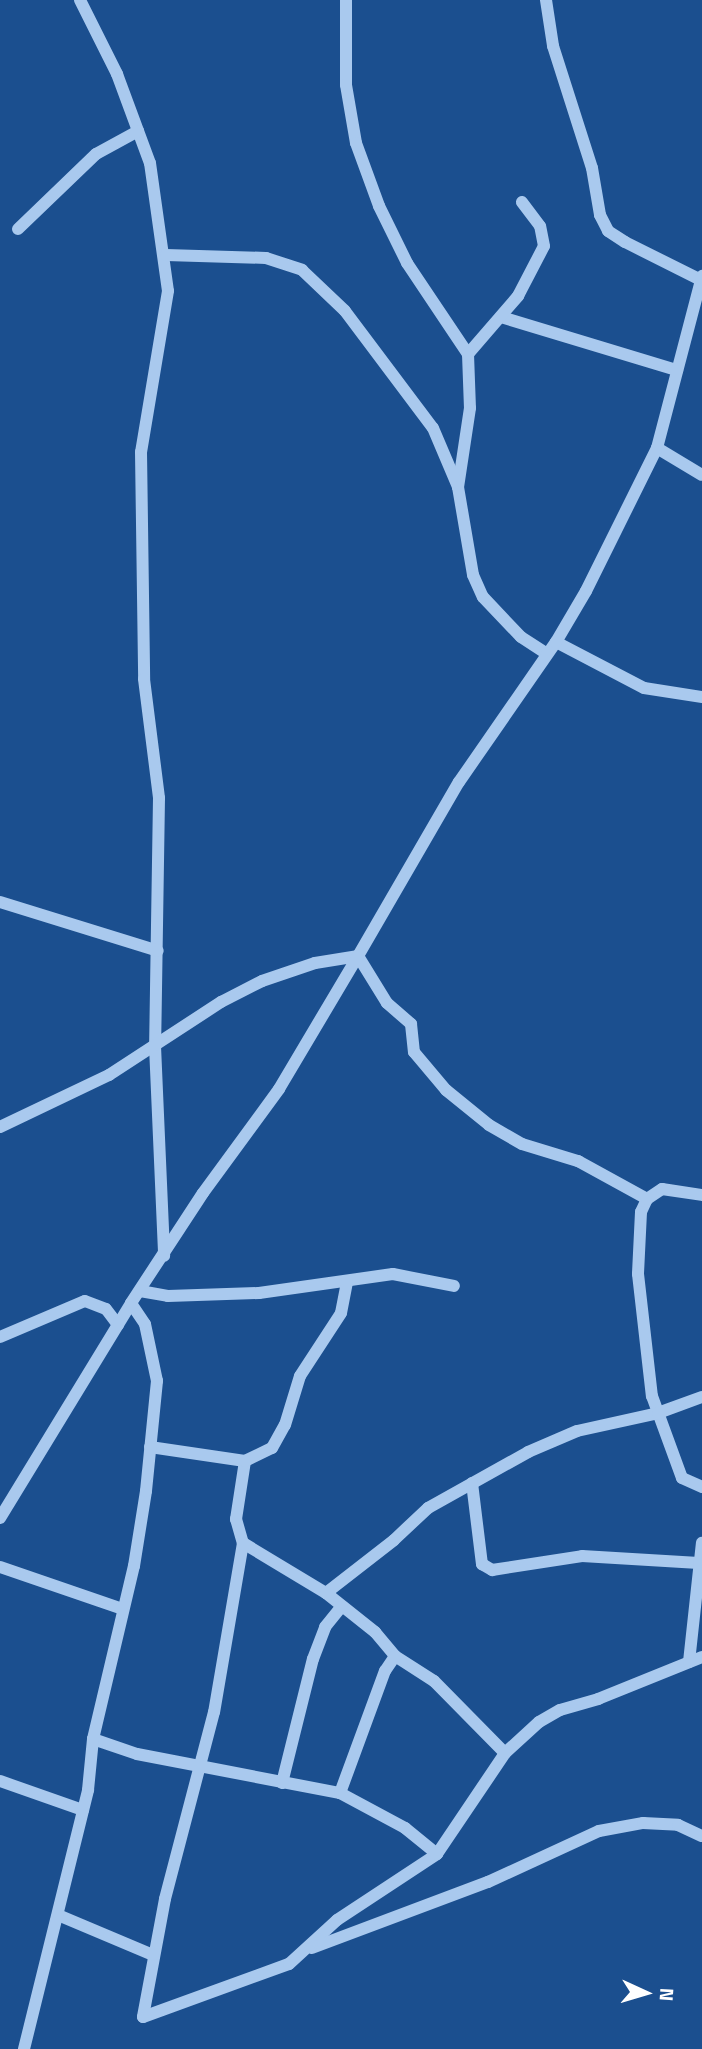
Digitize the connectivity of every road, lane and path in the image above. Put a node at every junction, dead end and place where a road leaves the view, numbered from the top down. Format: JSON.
{"nodes":[{"id":1,"x":80,"y":0,"type":"edge"},
{"id":2,"x":346,"y":0,"type":"edge"},
{"id":3,"x":547,"y":0,"type":"edge"},
{"id":4,"x":138,"y":131,"type":"junction"},
{"id":5,"x":522,"y":202,"type":"dead end"},
{"id":6,"x":18,"y":229,"type":"dead end"},
{"id":7,"x":166,"y":254,"type":"junction"},
{"id":8,"x":701,"y":278,"type":"edge"},
{"id":9,"x":501,"y":317,"type":"junction"},
{"id":10,"x":468,"y":354,"type":"junction"},
{"id":11,"x":677,"y":370,"type":"junction"},
{"id":12,"x":657,"y":449,"type":"junction"},
{"id":13,"x":702,"y":475,"type":"edge"},
{"id":14,"x":458,"y":487,"type":"junction"},
{"id":15,"x":556,"y":642,"type":"junction"},
{"id":16,"x":547,"y":654,"type":"junction"},
{"id":17,"x":702,"y":697,"type":"edge"},
{"id":18,"x":0,"y":902,"type":"edge"},
{"id":19,"x":158,"y":951,"type":"junction"},
{"id":20,"x":358,"y":957,"type":"junction"},
{"id":21,"x":155,"y":1046,"type":"junction"},
{"id":22,"x":0,"y":1127,"type":"edge"},
{"id":23,"x":702,"y":1195,"type":"edge"},
{"id":24,"x":647,"y":1199,"type":"junction"},
{"id":25,"x":164,"y":1256,"type":"junction"},
{"id":26,"x":346,"y":1282,"type":"junction"},
{"id":27,"x":454,"y":1286,"type":"dead end"},
{"id":28,"x":140,"y":1291,"type":"junction"},
{"id":29,"x":131,"y":1303,"type":"junction"},
{"id":30,"x":118,"y":1325,"type":"junction"},
{"id":31,"x":0,"y":1337,"type":"edge"},
{"id":32,"x":702,"y":1396,"type":"edge"},
{"id":33,"x":657,"y":1413,"type":"junction"},
{"id":34,"x":150,"y":1447,"type":"junction"},
{"id":35,"x":245,"y":1461,"type":"junction"},
{"id":36,"x":472,"y":1483,"type":"junction"},
{"id":37,"x":702,"y":1487,"type":"edge"},
{"id":38,"x":0,"y":1518,"type":"edge"},
{"id":39,"x":243,"y":1543,"type":"junction"},
{"id":40,"x":702,"y":1543,"type":"edge"},
{"id":41,"x":699,"y":1563,"type":"junction"},
{"id":42,"x":0,"y":1567,"type":"edge"},
{"id":43,"x":326,"y":1593,"type":"junction"},
{"id":44,"x":341,"y":1607,"type":"junction"},
{"id":45,"x":123,"y":1609,"type":"junction"},
{"id":46,"x":395,"y":1656,"type":"junction"},
{"id":47,"x":702,"y":1657,"type":"edge"},
{"id":48,"x":690,"y":1662,"type":"junction"},
{"id":49,"x":93,"y":1739,"type":"junction"},
{"id":50,"x":505,"y":1753,"type":"junction"},
{"id":51,"x":202,"y":1766,"type":"junction"},
{"id":52,"x":0,"y":1781,"type":"edge"},
{"id":53,"x":282,"y":1783,"type":"junction"},
{"id":54,"x":340,"y":1793,"type":"junction"},
{"id":55,"x":83,"y":1810,"type":"junction"},
{"id":56,"x":702,"y":1836,"type":"edge"},
{"id":57,"x":438,"y":1854,"type":"junction"},
{"id":58,"x":58,"y":1915,"type":"junction"},
{"id":59,"x":310,"y":1949,"type":"junction"},
{"id":60,"x":153,"y":1955,"type":"junction"},
{"id":61,"x":24,"y":2049,"type":"edge"}],
"edges":[{"from":1,"to":4,"type":"street"},
{"from":2,"to":10,"type":"street"},
{"from":3,"to":8,"type":"street"},
{"from":4,"to":6,"type":"street"},
{"from":4,"to":7,"type":"street"},
{"from":5,"to":9,"type":"street"},
{"from":7,"to":14,"type":"street"},
{"from":7,"to":19,"type":"street"},
{"from":8,"to":11,"type":"street"},
{"from":9,"to":10,"type":"street"},
{"from":9,"to":11,"type":"street"},
{"from":10,"to":14,"type":"street"},
{"from":11,"to":12,"type":"street"},
{"from":12,"to":13,"type":"street"},
{"from":12,"to":15,"type":"street"},
{"from":14,"to":16,"type":"street"},
{"from":15,"to":16,"type":"street"},
{"from":15,"to":17,"type":"street"},
{"from":16,"to":20,"type":"street"},
{"from":18,"to":19,"type":"street"},
{"from":19,"to":21,"type":"street"},
{"from":20,"to":21,"type":"street"},
{"from":20,"to":24,"type":"street"},
{"from":20,"to":25,"type":"street"},
{"from":21,"to":22,"type":"street"},
{"from":21,"to":25,"type":"street"},
{"from":23,"to":24,"type":"street"},
{"from":24,"to":33,"type":"street"},
{"from":25,"to":28,"type":"street"},
{"from":26,"to":27,"type":"street"},
{"from":26,"to":28,"type":"street"},
{"from":26,"to":35,"type":"street"},
{"from":28,"to":29,"type":"street"},
{"from":29,"to":30,"type":"street"},
{"from":29,"to":34,"type":"street"},
{"from":30,"to":31,"type":"street"},
{"from":30,"to":38,"type":"street"},
{"from":32,"to":33,"type":"street"},
{"from":33,"to":36,"type":"street"},
{"from":33,"to":37,"type":"street"},
{"from":34,"to":35,"type":"street"},
{"from":34,"to":45,"type":"street"},
{"from":35,"to":39,"type":"street"},
{"from":36,"to":41,"type":"street"},
{"from":36,"to":43,"type":"street"},
{"from":39,"to":43,"type":"street"},
{"from":39,"to":51,"type":"street"},
{"from":40,"to":41,"type":"street"},
{"from":41,"to":48,"type":"street"},
{"from":42,"to":45,"type":"street"},
{"from":43,"to":44,"type":"street"},
{"from":44,"to":46,"type":"street"},
{"from":44,"to":53,"type":"street"},
{"from":45,"to":49,"type":"street"},
{"from":46,"to":50,"type":"street"},
{"from":46,"to":54,"type":"street"},
{"from":47,"to":48,"type":"street"},
{"from":48,"to":50,"type":"street"},
{"from":49,"to":51,"type":"street"},
{"from":49,"to":55,"type":"street"},
{"from":50,"to":57,"type":"street"},
{"from":51,"to":53,"type":"street"},
{"from":51,"to":60,"type":"street"},
{"from":52,"to":55,"type":"street"},
{"from":53,"to":54,"type":"street"},
{"from":54,"to":57,"type":"street"},
{"from":55,"to":58,"type":"street"},
{"from":56,"to":59,"type":"street"},
{"from":57,"to":59,"type":"street"},
{"from":58,"to":60,"type":"street"},
{"from":58,"to":61,"type":"street"},
{"from":59,"to":60,"type":"street"}]}
